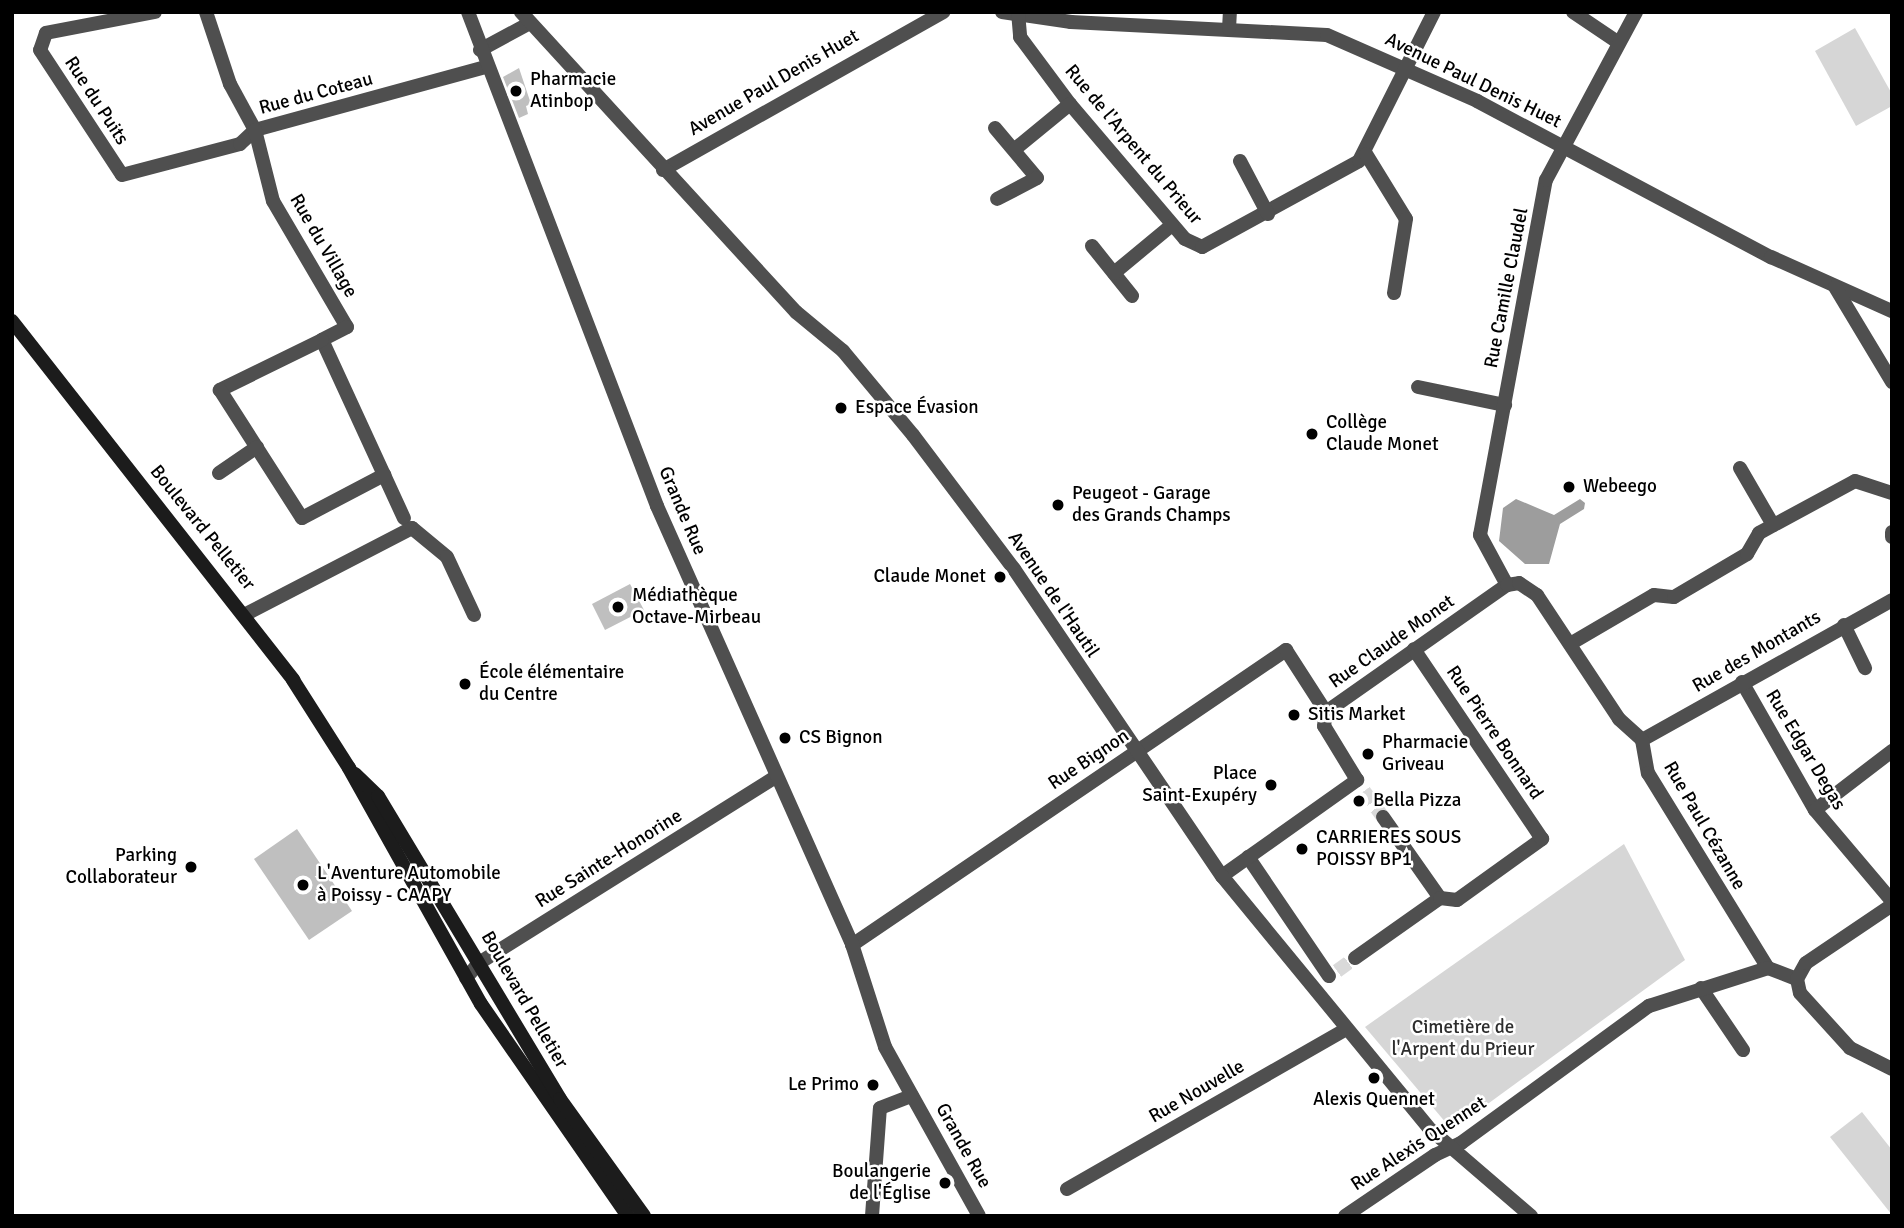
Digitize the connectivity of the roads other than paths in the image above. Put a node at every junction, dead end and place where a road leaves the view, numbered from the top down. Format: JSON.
{"nodes":[{"id":1,"x":155,"y":12,"type":"edge"},
{"id":2,"x":206,"y":12,"type":"edge"},
{"id":3,"x":468,"y":12,"type":"edge"},
{"id":4,"x":943,"y":12,"type":"edge"},
{"id":5,"x":1002,"y":12,"type":"edge"},
{"id":6,"x":1230,"y":12,"type":"edge"},
{"id":7,"x":1434,"y":12,"type":"edge"},
{"id":8,"x":1573,"y":12,"type":"edge"},
{"id":9,"x":1636,"y":12,"type":"edge"},
{"id":10,"x":1018,"y":14,"type":"edge"},
{"id":11,"x":922,"y":17,"type":"edge"},
{"id":12,"x":526,"y":18,"type":"edge"},
{"id":13,"x":1229,"y":29,"type":"junction"},
{"id":14,"x":1619,"y":43,"type":"junction"},
{"id":15,"x":480,"y":50,"type":"junction"},
{"id":16,"x":485,"y":67,"type":"junction"},
{"id":17,"x":1407,"y":69,"type":"junction"},
{"id":18,"x":1070,"y":104,"type":"junction"},
{"id":19,"x":995,"y":128,"type":"dead end"},
{"id":20,"x":255,"y":131,"type":"junction"},
{"id":21,"x":1564,"y":148,"type":"junction"},
{"id":22,"x":1015,"y":149,"type":"junction"},
{"id":23,"x":1366,"y":154,"type":"junction"},
{"id":24,"x":1240,"y":162,"type":"dead end"},
{"id":25,"x":663,"y":170,"type":"junction"},
{"id":26,"x":122,"y":175,"type":"joint"},
{"id":27,"x":997,"y":199,"type":"dead end"},
{"id":28,"x":1268,"y":214,"type":"junction"},
{"id":29,"x":1172,"y":225,"type":"junction"},
{"id":30,"x":1092,"y":246,"type":"dead end"},
{"id":31,"x":1114,"y":272,"type":"junction"},
{"id":32,"x":1835,"y":287,"type":"junction"},
{"id":33,"x":1394,"y":293,"type":"dead end"},
{"id":34,"x":1132,"y":296,"type":"dead end"},
{"id":35,"x":1892,"y":311,"type":"edge"},
{"id":36,"x":12,"y":321,"type":"edge"},
{"id":37,"x":322,"y":340,"type":"junction"},
{"id":38,"x":1892,"y":382,"type":"edge"},
{"id":39,"x":1418,"y":387,"type":"dead end"},
{"id":40,"x":1504,"y":405,"type":"junction"},
{"id":41,"x":257,"y":447,"type":"junction"},
{"id":42,"x":1740,"y":468,"type":"dead end"},
{"id":43,"x":219,"y":473,"type":"dead end"},
{"id":44,"x":384,"y":475,"type":"junction"},
{"id":45,"x":1892,"y":493,"type":"edge"},
{"id":46,"x":404,"y":518,"type":"dead end"},
{"id":47,"x":1773,"y":524,"type":"junction"},
{"id":48,"x":1507,"y":585,"type":"junction"},
{"id":49,"x":1892,"y":600,"type":"edge"},
{"id":50,"x":246,"y":614,"type":"junction"},
{"id":51,"x":474,"y":615,"type":"dead end"},
{"id":52,"x":1844,"y":625,"type":"junction"},
{"id":53,"x":1570,"y":644,"type":"junction"},
{"id":54,"x":1414,"y":649,"type":"junction"},
{"id":55,"x":1865,"y":668,"type":"dead end"},
{"id":56,"x":1742,"y":682,"type":"junction"},
{"id":57,"x":1326,"y":712,"type":"junction"},
{"id":58,"x":1642,"y":740,"type":"junction"},
{"id":59,"x":1892,"y":751,"type":"edge"},
{"id":60,"x":1135,"y":752,"type":"junction"},
{"id":61,"x":349,"y":768,"type":"junction"},
{"id":62,"x":776,"y":777,"type":"junction"},
{"id":63,"x":1815,"y":810,"type":"junction"},
{"id":64,"x":1383,"y":817,"type":"tunnel mouth"},
{"id":65,"x":1248,"y":857,"type":"junction"},
{"id":66,"x":1222,"y":876,"type":"junction"},
{"id":67,"x":1440,"y":898,"type":"junction"},
{"id":68,"x":1892,"y":903,"type":"edge"},
{"id":69,"x":852,"y":945,"type":"junction"},
{"id":70,"x":1355,"y":958,"type":"tunnel mouth"},
{"id":71,"x":479,"y":963,"type":"junction"},
{"id":72,"x":1768,"y":968,"type":"junction"},
{"id":73,"x":466,"y":978,"type":"junction"},
{"id":74,"x":1797,"y":979,"type":"junction"},
{"id":75,"x":1312,"y":988,"type":"junction"},
{"id":76,"x":1700,"y":988,"type":"junction"},
{"id":77,"x":1346,"y":1028,"type":"junction"},
{"id":78,"x":1743,"y":1050,"type":"dead end"},
{"id":79,"x":1892,"y":1069,"type":"edge"},
{"id":80,"x":912,"y":1096,"type":"junction"},
{"id":81,"x":1449,"y":1147,"type":"junction"},
{"id":82,"x":1067,"y":1189,"type":"dead end"},
{"id":83,"x":628,"y":1216,"type":"edge"},
{"id":84,"x":644,"y":1216,"type":"edge"},
{"id":85,"x":872,"y":1216,"type":"edge"},
{"id":86,"x":979,"y":1216,"type":"edge"},
{"id":87,"x":1346,"y":1216,"type":"edge"},
{"id":88,"x":1531,"y":1216,"type":"edge"}],
"edges":[{"from":1,"to":26,"type":"street","name":"Rue du Puits"},
{"from":2,"to":20,"type":"street","name":"Rue du Village"},
{"from":3,"to":15,"type":"street","name":"Grande Rue"},
{"from":4,"to":11,"type":"street","name":"Avenue Paul Denis Huet"},
{"from":5,"to":10,"type":"street","name":"Avenue Paul Denis Huet"},
{"from":6,"to":13,"type":"street"},
{"from":7,"to":17,"type":"street"},
{"from":8,"to":14,"type":"street"},
{"from":9,"to":14,"type":"street","name":"Rue Camille Claudel"},
{"from":10,"to":13,"type":"street","name":"Avenue Paul Denis Huet"},
{"from":10,"to":18,"type":"street","name":"Rue de l'Arpent du Prieur"},
{"from":11,"to":25,"type":"street","name":"Avenue Paul Denis Huet"},
{"from":12,"to":15,"type":"street"},
{"from":12,"to":25,"type":"street","name":"Avenue de l'Hautil"},
{"from":13,"to":17,"type":"street","name":"Avenue Paul Denis Huet"},
{"from":14,"to":21,"type":"street","name":"Rue Camille Claudel"},
{"from":15,"to":16,"type":"street","name":"Grande Rue"},
{"from":16,"to":20,"type":"street","name":"Rue du Coteau"},
{"from":16,"to":62,"type":"street","name":"Grande Rue"},
{"from":17,"to":21,"type":"street","name":"Avenue Paul Denis Huet"},
{"from":17,"to":23,"type":"street"},
{"from":18,"to":22,"type":"street"},
{"from":18,"to":29,"type":"street","name":"Rue de l'Arpent du Prieur"},
{"from":19,"to":22,"type":"street"},
{"from":20,"to":26,"type":"street","name":"Rue du Coteau"},
{"from":20,"to":37,"type":"street","name":"Rue du Village"},
{"from":21,"to":32,"type":"street","name":"Avenue Paul Denis Huet"},
{"from":21,"to":40,"type":"street","name":"Rue Camille Claudel"},
{"from":22,"to":27,"type":"street"},
{"from":23,"to":28,"type":"street","name":"Rue de l'Arpent du Prieur"},
{"from":23,"to":33,"type":"street"},
{"from":24,"to":28,"type":"street"},
{"from":25,"to":60,"type":"street","name":"Avenue de l'Hautil"},
{"from":28,"to":29,"type":"street","name":"Rue de l'Arpent du Prieur"},
{"from":29,"to":31,"type":"street"},
{"from":30,"to":31,"type":"street"},
{"from":31,"to":34,"type":"street"},
{"from":32,"to":35,"type":"street","name":"Avenue Paul Denis Huet"},
{"from":32,"to":38,"type":"street"},
{"from":36,"to":50,"type":"main road","name":"Boulevard Pelletier"},
{"from":37,"to":41,"type":"street"},
{"from":37,"to":44,"type":"street"},
{"from":39,"to":40,"type":"street"},
{"from":40,"to":48,"type":"street","name":"Rue Camille Claudel"},
{"from":41,"to":43,"type":"street"},
{"from":41,"to":44,"type":"street"},
{"from":42,"to":47,"type":"street"},
{"from":44,"to":46,"type":"street"},
{"from":45,"to":47,"type":"street"},
{"from":47,"to":53,"type":"street"},
{"from":48,"to":53,"type":"street"},
{"from":48,"to":54,"type":"street","name":"Rue Claude Monet"},
{"from":49,"to":52,"type":"street","name":"Rue des Montants"},
{"from":50,"to":51,"type":"street"},
{"from":50,"to":61,"type":"main road","name":"Boulevard Pelletier"},
{"from":52,"to":55,"type":"street"},
{"from":52,"to":56,"type":"street","name":"Rue des Montants"},
{"from":53,"to":58,"type":"street"},
{"from":54,"to":57,"type":"street","name":"Rue Claude Monet"},
{"from":54,"to":67,"type":"street","name":"Rue Pierre Bonnard"},
{"from":56,"to":58,"type":"street","name":"Rue des Montants"},
{"from":56,"to":63,"type":"street","name":"Rue Edgar Degas"},
{"from":57,"to":60,"type":"street","name":"Rue Bignon"},
{"from":57,"to":65,"type":"street","name":"Rue Claude Monet"},
{"from":58,"to":72,"type":"street","name":"Rue Paul Cézanne"},
{"from":59,"to":63,"type":"street"},
{"from":60,"to":66,"type":"street","name":"Avenue de l'Hautil"},
{"from":60,"to":69,"type":"street","name":"Rue Bignon"},
{"from":61,"to":71,"type":"main road","name":"Boulevard Pelletier"},
{"from":61,"to":73,"type":"main road","name":"Boulevard Pelletier"},
{"from":62,"to":69,"type":"street","name":"Grande Rue"},
{"from":62,"to":71,"type":"street","name":"Rue Sainte-Honorine"},
{"from":63,"to":68,"type":"street","name":"Rue Edgar Degas"},
{"from":64,"to":67,"type":"street"},
{"from":65,"to":66,"type":"street","name":"Rue Claude Monet"},
{"from":65,"to":75,"type":"street"},
{"from":66,"to":75,"type":"street","name":"Avenue de l'Hautil"},
{"from":67,"to":70,"type":"street"},
{"from":68,"to":74,"type":"street"},
{"from":69,"to":80,"type":"street","name":"Grande Rue"},
{"from":71,"to":73,"type":"street","name":"Rue Sainte-Honorine"},
{"from":71,"to":84,"type":"main road","name":"Boulevard Pelletier"},
{"from":72,"to":74,"type":"street"},
{"from":72,"to":76,"type":"street","name":"Rue Alexis Quennet"},
{"from":73,"to":83,"type":"main road","name":"Boulevard Pelletier"},
{"from":74,"to":79,"type":"street"},
{"from":75,"to":77,"type":"street","name":"Avenue de l'Hautil"},
{"from":76,"to":78,"type":"street"},
{"from":76,"to":81,"type":"street","name":"Rue Alexis Quennet"},
{"from":77,"to":81,"type":"street","name":"Avenue de l'Hautil"},
{"from":77,"to":82,"type":"street","name":"Rue Nouvelle"},
{"from":80,"to":85,"type":"street","name":"Grande Rue"},
{"from":80,"to":86,"type":"street","name":"Grande Rue"},
{"from":81,"to":87,"type":"street","name":"Rue Alexis Quennet"},
{"from":81,"to":88,"type":"street","name":"Avenue de l'Hautil"}]}
